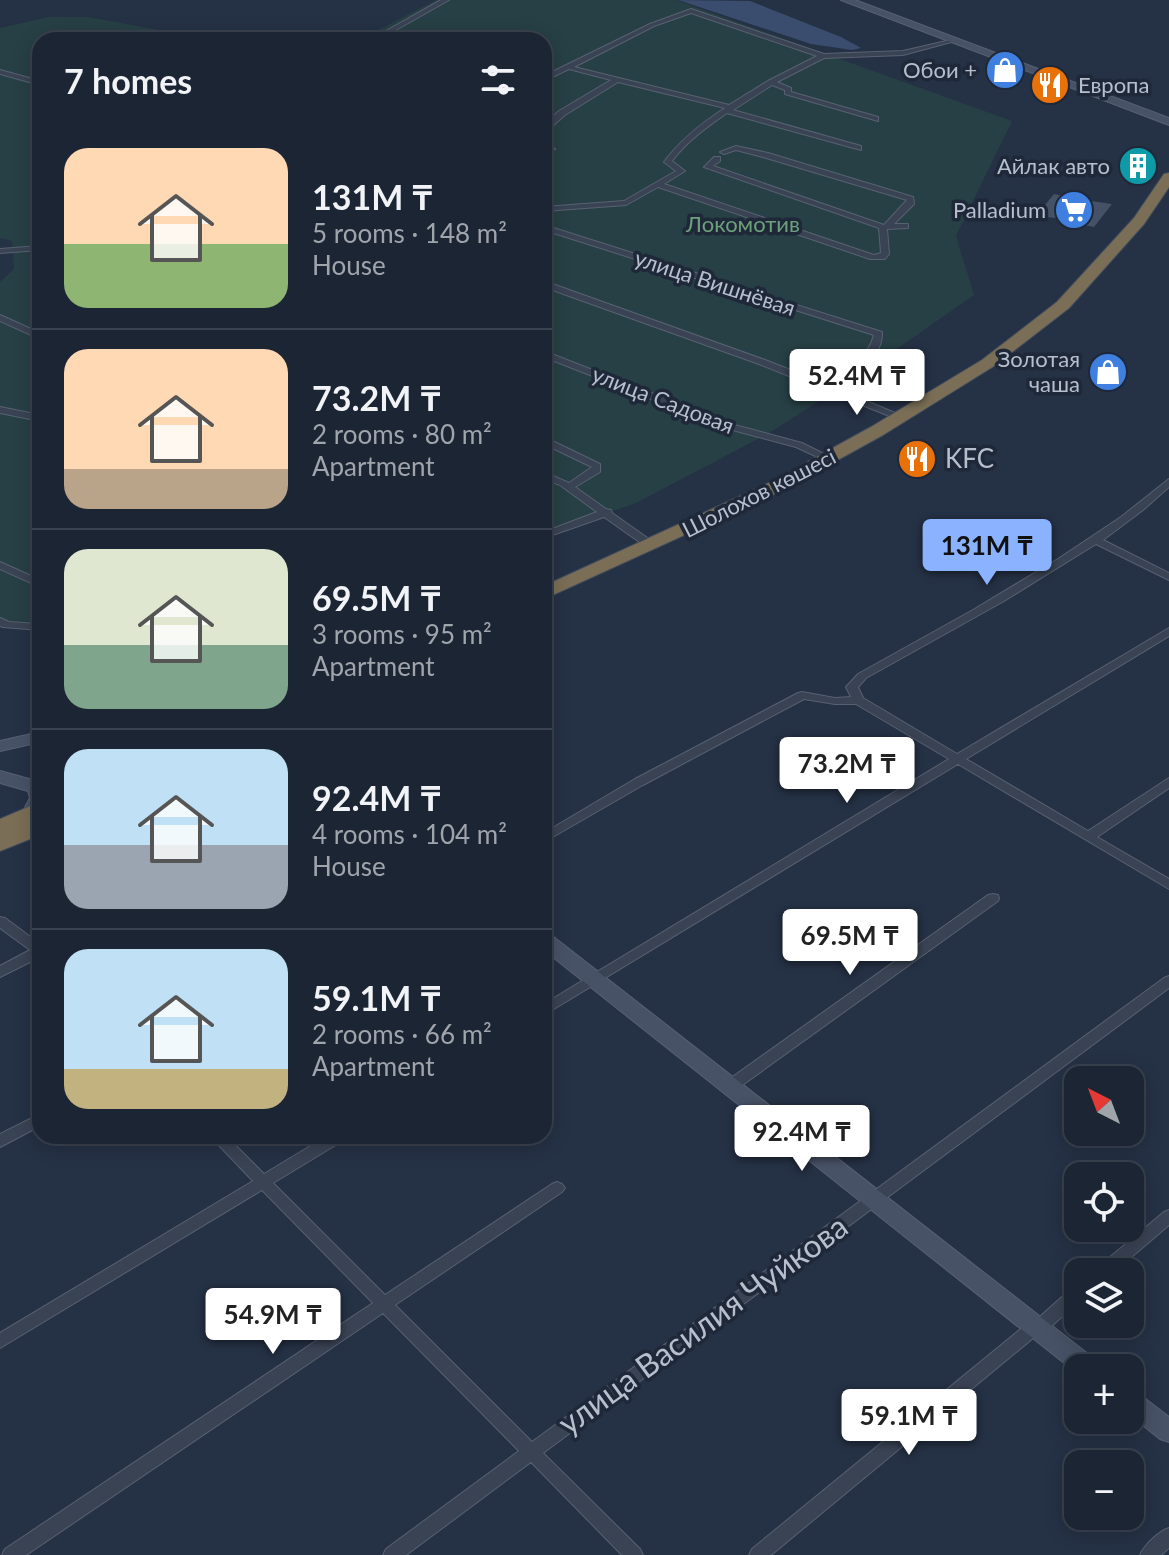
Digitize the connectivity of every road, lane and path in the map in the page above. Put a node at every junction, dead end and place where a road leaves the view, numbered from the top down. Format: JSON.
{"nodes":[{"id":1,"x":446,"y":0,"type":"edge"},
{"id":2,"x":846,"y":0,"type":"edge"},
{"id":3,"x":388,"y":32,"type":"edge"},
{"id":4,"x":953,"y":40,"type":"junction"},
{"id":5,"x":823,"y":56,"type":"junction"},
{"id":6,"x":571,"y":68,"type":"junction"},
{"id":7,"x":0,"y":72,"type":"edge"},
{"id":8,"x":552,"y":76,"type":"edge"},
{"id":9,"x":617,"y":79,"type":"junction"},
{"id":10,"x":32,"y":81,"type":"edge"},
{"id":11,"x":770,"y":82,"type":"junction"},
{"id":12,"x":731,"y":110,"type":"junction"},
{"id":13,"x":875,"y":119,"type":"dead end"},
{"id":14,"x":552,"y":122,"type":"edge"},
{"id":15,"x":1169,"y":122,"type":"edge"},
{"id":16,"x":858,"y":148,"type":"dead end"},
{"id":17,"x":724,"y":152,"type":"dead end"},
{"id":18,"x":717,"y":159,"type":"dead end"},
{"id":19,"x":1169,"y":177,"type":"edge"},
{"id":20,"x":659,"y":185,"type":"junction"},
{"id":21,"x":1169,"y":201,"type":"edge"},
{"id":22,"x":552,"y":208,"type":"edge"},
{"id":23,"x":886,"y":226,"type":"junction"},
{"id":24,"x":905,"y":226,"type":"dead end"},
{"id":25,"x":552,"y":230,"type":"edge"},
{"id":26,"x":32,"y":249,"type":"edge"},
{"id":27,"x":0,"y":251,"type":"edge"},
{"id":28,"x":552,"y":287,"type":"edge"},
{"id":29,"x":0,"y":318,"type":"edge"},
{"id":30,"x":32,"y":332,"type":"edge"},
{"id":31,"x":552,"y":357,"type":"edge"},
{"id":32,"x":826,"y":386,"type":"junction"},
{"id":33,"x":0,"y":410,"type":"edge"},
{"id":34,"x":32,"y":416,"type":"edge"},
{"id":35,"x":900,"y":417,"type":"junction"},
{"id":36,"x":552,"y":444,"type":"edge"},
{"id":37,"x":827,"y":458,"type":"junction"},
{"id":38,"x":552,"y":479,"type":"edge"},
{"id":39,"x":1169,"y":482,"type":"edge"},
{"id":40,"x":569,"y":487,"type":"junction"},
{"id":41,"x":607,"y":512,"type":"junction"},
{"id":42,"x":552,"y":532,"type":"edge"},
{"id":43,"x":1097,"y":541,"type":"junction"},
{"id":44,"x":652,"y":546,"type":"junction"},
{"id":45,"x":0,"y":565,"type":"edge"},
{"id":46,"x":1169,"y":577,"type":"edge"},
{"id":47,"x":32,"y":580,"type":"edge"},
{"id":48,"x":552,"y":593,"type":"edge"},
{"id":49,"x":552,"y":593,"type":"edge"},
{"id":50,"x":0,"y":621,"type":"edge"},
{"id":51,"x":32,"y":627,"type":"edge"},
{"id":52,"x":1169,"y":631,"type":"edge"},
{"id":53,"x":858,"y":700,"type":"junction"},
{"id":54,"x":32,"y":739,"type":"edge"},
{"id":55,"x":0,"y":746,"type":"edge"},
{"id":56,"x":957,"y":759,"type":"junction"},
{"id":57,"x":0,"y":777,"type":"edge"},
{"id":58,"x":1169,"y":782,"type":"edge"},
{"id":59,"x":32,"y":785,"type":"edge"},
{"id":60,"x":32,"y":818,"type":"edge"},
{"id":61,"x":32,"y":820,"type":"edge"},
{"id":62,"x":0,"y":828,"type":"edge"},
{"id":63,"x":552,"y":833,"type":"edge"},
{"id":64,"x":1088,"y":837,"type":"junction"},
{"id":65,"x":0,"y":844,"type":"edge"},
{"id":66,"x":1169,"y":885,"type":"edge"},
{"id":67,"x":993,"y":898,"type":"dead end"},
{"id":68,"x":0,"y":921,"type":"edge"},
{"id":69,"x":32,"y":945,"type":"edge"},
{"id":70,"x":552,"y":946,"type":"edge"},
{"id":71,"x":32,"y":955,"type":"edge"},
{"id":72,"x":0,"y":972,"type":"edge"},
{"id":73,"x":594,"y":979,"type":"junction"},
{"id":74,"x":1169,"y":981,"type":"edge"},
{"id":75,"x":552,"y":1005,"type":"edge"},
{"id":76,"x":729,"y":1087,"type":"junction"},
{"id":77,"x":32,"y":1123,"type":"edge"},
{"id":78,"x":0,"y":1141,"type":"edge"},
{"id":79,"x":225,"y":1144,"type":"edge"},
{"id":80,"x":326,"y":1144,"type":"edge"},
{"id":81,"x":262,"y":1183,"type":"junction"},
{"id":82,"x":557,"y":1188,"type":"dead end"},
{"id":83,"x":876,"y":1200,"type":"junction"},
{"id":84,"x":1169,"y":1216,"type":"edge"},
{"id":85,"x":1120,"y":1258,"type":"edge"},
{"id":86,"x":1064,"y":1305,"type":"edge"},
{"id":87,"x":385,"y":1306,"type":"junction"},
{"id":88,"x":1036,"y":1328,"type":"junction"},
{"id":89,"x":0,"y":1341,"type":"edge"},
{"id":90,"x":1070,"y":1354,"type":"edge"},
{"id":91,"x":1144,"y":1412,"type":"edge"},
{"id":92,"x":1169,"y":1431,"type":"edge"},
{"id":93,"x":531,"y":1451,"type":"junction"},
{"id":94,"x":1169,"y":1536,"type":"edge"},
{"id":95,"x":11,"y":1555,"type":"edge"},
{"id":96,"x":392,"y":1555,"type":"edge"},
{"id":97,"x":634,"y":1555,"type":"edge"},
{"id":98,"x":758,"y":1555,"type":"edge"},
{"id":99,"x":1149,"y":1555,"type":"edge"}],
"edges":[{"from":1,"to":3,"type":"street"},
{"from":2,"to":4,"type":"street"},
{"from":4,"to":5,"type":"street"},
{"from":4,"to":15,"type":"street"},
{"from":5,"to":6,"type":"street"},
{"from":5,"to":11,"type":"street"},
{"from":6,"to":8,"type":"street"},
{"from":6,"to":9,"type":"street"},
{"from":7,"to":10,"type":"street"},
{"from":9,"to":12,"type":"street"},
{"from":9,"to":14,"type":"street"},
{"from":11,"to":12,"type":"street"},
{"from":11,"to":13,"type":"street"},
{"from":12,"to":16,"type":"street"},
{"from":12,"to":20,"type":"street"},
{"from":17,"to":23,"type":"street"},
{"from":18,"to":23,"type":"street"},
{"from":19,"to":35,"type":"highway","name":"Шолохов көшесі"},
{"from":20,"to":22,"type":"street"},
{"from":20,"to":23,"type":"street"},
{"from":21,"to":48,"type":"highway","name":"Шолохов көшесі"},
{"from":23,"to":24,"type":"street"},
{"from":25,"to":32,"type":"street","name":"улица Вишнёвая"},
{"from":26,"to":27,"type":"street"},
{"from":28,"to":32,"type":"street"},
{"from":29,"to":30,"type":"street"},
{"from":31,"to":37,"type":"street","name":"улица Садовая"},
{"from":32,"to":35,"type":"street"},
{"from":33,"to":34,"type":"street"},
{"from":35,"to":37,"type":"highway","name":"Шолохов көшесі"},
{"from":36,"to":40,"type":"street"},
{"from":37,"to":44,"type":"highway","name":"Шолохов көшесі"},
{"from":38,"to":40,"type":"street"},
{"from":39,"to":43,"type":"street"},
{"from":40,"to":41,"type":"street"},
{"from":41,"to":42,"type":"street"},
{"from":41,"to":44,"type":"street"},
{"from":43,"to":46,"type":"street"},
{"from":43,"to":53,"type":"street"},
{"from":44,"to":49,"type":"highway","name":"Шолохов көшесі"},
{"from":45,"to":47,"type":"street"},
{"from":50,"to":51,"type":"street"},
{"from":52,"to":56,"type":"street"},
{"from":53,"to":56,"type":"street"},
{"from":53,"to":63,"type":"street"},
{"from":54,"to":55,"type":"street"},
{"from":56,"to":64,"type":"street"},
{"from":56,"to":73,"type":"street"},
{"from":57,"to":59,"type":"street"},
{"from":58,"to":64,"type":"street"},
{"from":60,"to":62,"type":"highway"},
{"from":61,"to":65,"type":"highway"},
{"from":64,"to":66,"type":"street"},
{"from":67,"to":76,"type":"street"},
{"from":68,"to":69,"type":"street"},
{"from":70,"to":73,"type":"street"},
{"from":71,"to":72,"type":"street"},
{"from":73,"to":75,"type":"street"},
{"from":73,"to":76,"type":"street"},
{"from":74,"to":83,"type":"street","name":"улица Василия Чуйкова"},
{"from":76,"to":83,"type":"street"},
{"from":77,"to":78,"type":"street"},
{"from":79,"to":81,"type":"street"},
{"from":80,"to":81,"type":"street"},
{"from":81,"to":87,"type":"street"},
{"from":81,"to":89,"type":"street"},
{"from":82,"to":87,"type":"street"},
{"from":83,"to":88,"type":"street"},
{"from":83,"to":93,"type":"street","name":"улица Василия Чуйкова"},
{"from":84,"to":85,"type":"street"},
{"from":86,"to":88,"type":"street"},
{"from":87,"to":93,"type":"street"},
{"from":87,"to":95,"type":"street"},
{"from":88,"to":90,"type":"street"},
{"from":88,"to":98,"type":"street"},
{"from":91,"to":92,"type":"street"},
{"from":93,"to":96,"type":"street","name":"улица Василия Чуйкова"},
{"from":93,"to":97,"type":"street"},
{"from":94,"to":99,"type":"street"}]}
